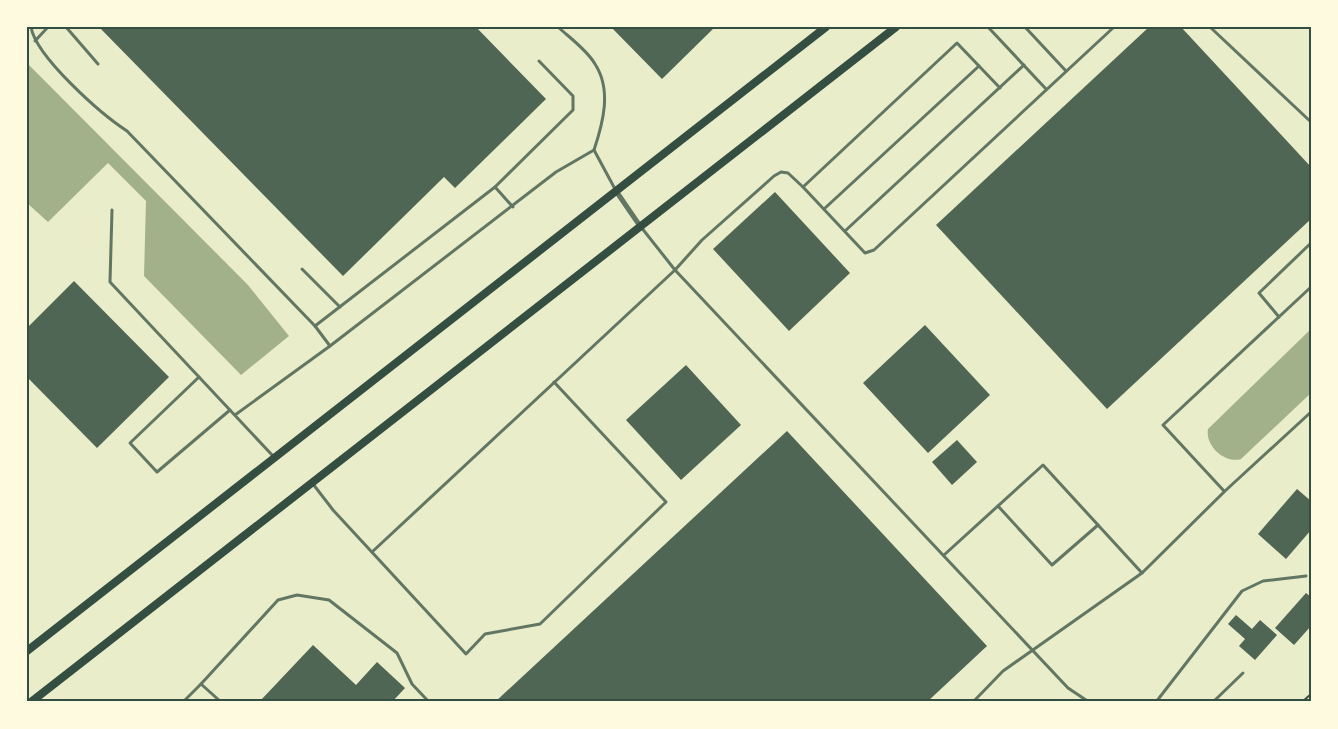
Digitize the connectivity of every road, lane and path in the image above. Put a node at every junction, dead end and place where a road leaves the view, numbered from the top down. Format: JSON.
{"nodes":[{"id":1,"x":31,"y":27,"type":"edge"},
{"id":2,"x":48,"y":27,"type":"edge"},
{"id":3,"x":66,"y":27,"type":"edge"},
{"id":4,"x":558,"y":27,"type":"edge"},
{"id":5,"x":826,"y":27,"type":"edge"},
{"id":6,"x":896,"y":27,"type":"edge"},
{"id":7,"x":988,"y":27,"type":"edge"},
{"id":8,"x":1025,"y":27,"type":"edge"},
{"id":9,"x":1114,"y":27,"type":"edge"},
{"id":10,"x":1210,"y":27,"type":"edge"},
{"id":11,"x":35,"y":41,"type":"junction"},
{"id":12,"x":539,"y":60,"type":"dead end"},
{"id":13,"x":98,"y":64,"type":"dead end"},
{"id":14,"x":1024,"y":65,"type":"junction"},
{"id":15,"x":979,"y":66,"type":"junction"},
{"id":16,"x":1066,"y":71,"type":"junction"},
{"id":17,"x":1000,"y":88,"type":"junction"},
{"id":18,"x":1046,"y":89,"type":"junction"},
{"id":19,"x":1311,"y":122,"type":"edge"},
{"id":20,"x":594,"y":150,"type":"junction"},
{"id":21,"x":495,"y":187,"type":"junction"},
{"id":22,"x":803,"y":187,"type":"junction"},
{"id":23,"x":616,"y":191,"type":"junction"},
{"id":24,"x":513,"y":207,"type":"junction"},
{"id":25,"x":824,"y":209,"type":"junction"},
{"id":26,"x":111,"y":210,"type":"dead end"},
{"id":27,"x":640,"y":226,"type":"junction"},
{"id":28,"x":845,"y":231,"type":"junction"},
{"id":29,"x":1311,"y":243,"type":"edge"},
{"id":30,"x":302,"y":269,"type":"dead end"},
{"id":31,"x":675,"y":270,"type":"junction"},
{"id":32,"x":1311,"y":288,"type":"edge"},
{"id":33,"x":340,"y":307,"type":"junction"},
{"id":34,"x":1279,"y":317,"type":"junction"},
{"id":35,"x":315,"y":326,"type":"junction"},
{"id":36,"x":330,"y":346,"type":"junction"},
{"id":37,"x":199,"y":377,"type":"junction"},
{"id":38,"x":554,"y":382,"type":"junction"},
{"id":39,"x":230,"y":410,"type":"junction"},
{"id":40,"x":1311,"y":412,"type":"edge"},
{"id":41,"x":235,"y":415,"type":"junction"},
{"id":42,"x":274,"y":457,"type":"junction"},
{"id":43,"x":312,"y":482,"type":"junction"},
{"id":44,"x":1225,"y":491,"type":"junction"},
{"id":45,"x":998,"y":506,"type":"junction"},
{"id":46,"x":1098,"y":525,"type":"junction"},
{"id":47,"x":372,"y":552,"type":"junction"},
{"id":48,"x":944,"y":555,"type":"junction"},
{"id":49,"x":1142,"y":573,"type":"junction"},
{"id":50,"x":1306,"y":576,"type":"dead end"},
{"id":51,"x":27,"y":651,"type":"edge"},
{"id":52,"x":1033,"y":651,"type":"junction"},
{"id":53,"x":1243,"y":673,"type":"dead end"},
{"id":54,"x":201,"y":684,"type":"junction"},
{"id":55,"x":1311,"y":694,"type":"edge"},
{"id":56,"x":31,"y":702,"type":"edge"},
{"id":57,"x":183,"y":702,"type":"edge"},
{"id":58,"x":221,"y":702,"type":"edge"},
{"id":59,"x":429,"y":702,"type":"edge"},
{"id":60,"x":973,"y":702,"type":"edge"},
{"id":61,"x":1089,"y":702,"type":"edge"},
{"id":62,"x":1156,"y":702,"type":"edge"},
{"id":63,"x":1213,"y":702,"type":"edge"},
{"id":64,"x":1302,"y":702,"type":"edge"}],
"edges":[{"from":1,"to":11,"type":"lane"},
{"from":2,"to":11,"type":"lane"},
{"from":3,"to":13,"type":"lane"},
{"from":4,"to":20,"type":"lane"},
{"from":5,"to":23,"type":"main road"},
{"from":6,"to":27,"type":"main road"},
{"from":7,"to":14,"type":"lane"},
{"from":8,"to":16,"type":"lane"},
{"from":9,"to":16,"type":"lane"},
{"from":10,"to":19,"type":"lane"},
{"from":11,"to":35,"type":"lane"},
{"from":12,"to":21,"type":"lane"},
{"from":14,"to":17,"type":"lane"},
{"from":14,"to":18,"type":"lane"},
{"from":15,"to":17,"type":"lane"},
{"from":15,"to":22,"type":"lane"},
{"from":15,"to":25,"type":"lane"},
{"from":16,"to":18,"type":"lane"},
{"from":17,"to":28,"type":"lane"},
{"from":18,"to":28,"type":"lane"},
{"from":20,"to":23,"type":"lane"},
{"from":20,"to":24,"type":"lane"},
{"from":21,"to":24,"type":"lane"},
{"from":21,"to":33,"type":"lane"},
{"from":22,"to":25,"type":"lane"},
{"from":22,"to":31,"type":"lane"},
{"from":23,"to":27,"type":"street"},
{"from":23,"to":42,"type":"main road"},
{"from":24,"to":36,"type":"lane"},
{"from":25,"to":28,"type":"lane"},
{"from":26,"to":37,"type":"lane"},
{"from":27,"to":31,"type":"lane"},
{"from":27,"to":43,"type":"main road"},
{"from":29,"to":34,"type":"lane"},
{"from":30,"to":33,"type":"lane"},
{"from":31,"to":38,"type":"lane"},
{"from":31,"to":48,"type":"lane"},
{"from":32,"to":34,"type":"lane"},
{"from":33,"to":35,"type":"lane"},
{"from":34,"to":44,"type":"lane"},
{"from":35,"to":36,"type":"lane"},
{"from":36,"to":41,"type":"lane"},
{"from":37,"to":39,"type":"lane"},
{"from":37,"to":39,"type":"lane"},
{"from":38,"to":47,"type":"lane"},
{"from":38,"to":47,"type":"lane"},
{"from":39,"to":41,"type":"lane"},
{"from":40,"to":44,"type":"lane"},
{"from":41,"to":42,"type":"lane"},
{"from":42,"to":51,"type":"main road"},
{"from":43,"to":47,"type":"lane"},
{"from":43,"to":56,"type":"main road"},
{"from":44,"to":49,"type":"lane"},
{"from":45,"to":46,"type":"lane"},
{"from":45,"to":46,"type":"lane"},
{"from":45,"to":48,"type":"lane"},
{"from":46,"to":49,"type":"lane"},
{"from":48,"to":52,"type":"lane"},
{"from":49,"to":52,"type":"lane"},
{"from":50,"to":62,"type":"lane"},
{"from":52,"to":60,"type":"lane"},
{"from":52,"to":61,"type":"lane"},
{"from":53,"to":63,"type":"lane"},
{"from":54,"to":57,"type":"lane"},
{"from":54,"to":58,"type":"lane"},
{"from":54,"to":59,"type":"lane"},
{"from":55,"to":64,"type":"path"}]}
